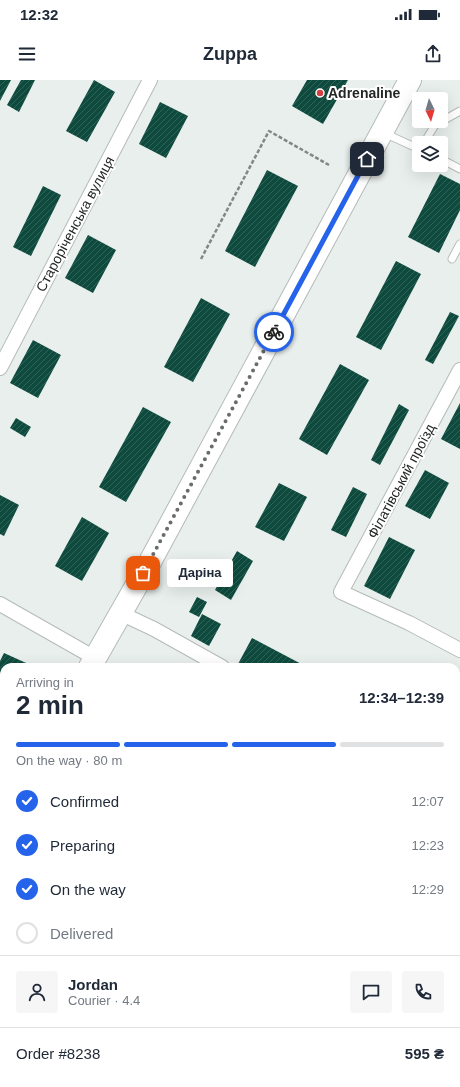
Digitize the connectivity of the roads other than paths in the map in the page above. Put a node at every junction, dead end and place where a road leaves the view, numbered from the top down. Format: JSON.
{"nodes":[{"id":1,"x":150,"y":80,"type":"edge"},
{"id":2,"x":410,"y":80,"type":"edge"},
{"id":3,"x":460,"y":111,"type":"edge"},
{"id":4,"x":382,"y":132,"type":"junction"},
{"id":5,"x":428,"y":136,"type":"edge"},
{"id":6,"x":412,"y":145,"type":"edge"},
{"id":7,"x":448,"y":163,"type":"edge"},
{"id":8,"x":460,"y":169,"type":"edge"},
{"id":9,"x":460,"y":244,"type":"edge"},
{"id":10,"x":452,"y":259,"type":"dead end"},
{"id":11,"x":0,"y":368,"type":"edge"},
{"id":12,"x":460,"y":370,"type":"edge"},
{"id":13,"x":0,"y":604,"type":"edge"},
{"id":14,"x":120,"y":613,"type":"junction"},
{"id":15,"x":460,"y":650,"type":"edge"},
{"id":16,"x":93,"y":662,"type":"edge"},
{"id":17,"x":215,"y":663,"type":"edge"}],
"edges":[{"from":1,"to":11,"type":"street","name":"Староріченська вулиця"},
{"from":2,"to":4,"type":"main road"},
{"from":3,"to":5,"type":"lane"},
{"from":4,"to":6,"type":"lane"},
{"from":4,"to":14,"type":"main road"},
{"from":7,"to":8,"type":"lane"},
{"from":9,"to":10,"type":"lane"},
{"from":12,"to":15,"type":"street","name":"Філатівський проїзд"},
{"from":13,"to":16,"type":"street"},
{"from":14,"to":16,"type":"main road"},
{"from":14,"to":17,"type":"street"}]}
